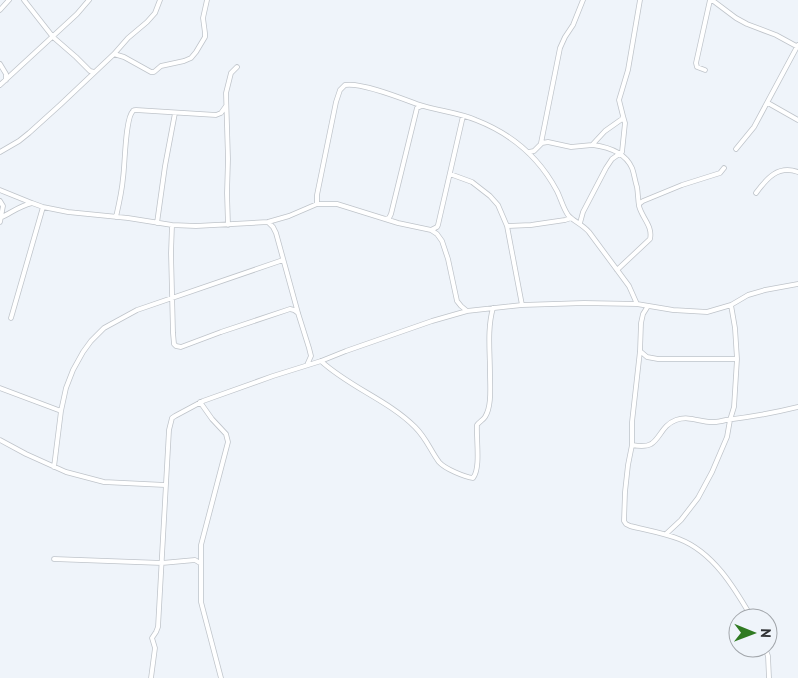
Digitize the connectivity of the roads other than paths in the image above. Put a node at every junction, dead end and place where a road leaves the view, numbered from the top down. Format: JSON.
{"nodes":[{"id":1,"x":9,"y":0,"type":"edge"},
{"id":2,"x":24,"y":0,"type":"edge"},
{"id":3,"x":89,"y":0,"type":"edge"},
{"id":4,"x":160,"y":0,"type":"edge"},
{"id":5,"x":207,"y":0,"type":"edge"},
{"id":6,"x":583,"y":0,"type":"edge"},
{"id":7,"x":640,"y":0,"type":"edge"},
{"id":8,"x":711,"y":0,"type":"edge"},
{"id":9,"x":0,"y":10,"type":"edge"},
{"id":10,"x":53,"y":37,"type":"junction"},
{"id":11,"x":798,"y":46,"type":"edge"},
{"id":12,"x":114,"y":54,"type":"junction"},
{"id":13,"x":0,"y":64,"type":"edge"},
{"id":14,"x":237,"y":67,"type":"dead end"},
{"id":15,"x":705,"y":70,"type":"dead end"},
{"id":16,"x":94,"y":72,"type":"junction"},
{"id":17,"x":6,"y":80,"type":"junction"},
{"id":18,"x":0,"y":86,"type":"edge"},
{"id":19,"x":768,"y":103,"type":"junction"},
{"id":20,"x":226,"y":106,"type":"junction"},
{"id":21,"x":422,"y":106,"type":"junction"},
{"id":22,"x":175,"y":113,"type":"junction"},
{"id":23,"x":463,"y":116,"type":"junction"},
{"id":24,"x":623,"y":116,"type":"junction"},
{"id":25,"x":798,"y":120,"type":"edge"},
{"id":26,"x":541,"y":143,"type":"junction"},
{"id":27,"x":593,"y":145,"type":"junction"},
{"id":28,"x":736,"y":149,"type":"dead end"},
{"id":29,"x":0,"y":152,"type":"edge"},
{"id":30,"x":528,"y":152,"type":"junction"},
{"id":31,"x":620,"y":154,"type":"junction"},
{"id":32,"x":724,"y":168,"type":"dead end"},
{"id":33,"x":798,"y":172,"type":"edge"},
{"id":34,"x":450,"y":174,"type":"junction"},
{"id":35,"x":0,"y":190,"type":"edge"},
{"id":36,"x":756,"y":193,"type":"dead end"},
{"id":37,"x":0,"y":201,"type":"edge"},
{"id":38,"x":32,"y":203,"type":"junction"},
{"id":39,"x":317,"y":204,"type":"junction"},
{"id":40,"x":639,"y":204,"type":"junction"},
{"id":41,"x":43,"y":207,"type":"junction"},
{"id":42,"x":116,"y":217,"type":"junction"},
{"id":43,"x":570,"y":218,"type":"junction"},
{"id":44,"x":0,"y":219,"type":"edge"},
{"id":45,"x":385,"y":219,"type":"junction"},
{"id":46,"x":276,"y":220,"type":"junction"},
{"id":47,"x":268,"y":222,"type":"junction"},
{"id":48,"x":157,"y":223,"type":"junction"},
{"id":49,"x":580,"y":223,"type":"junction"},
{"id":50,"x":172,"y":225,"type":"junction"},
{"id":51,"x":228,"y":225,"type":"junction"},
{"id":52,"x":507,"y":226,"type":"junction"},
{"id":53,"x":274,"y":227,"type":"junction"},
{"id":54,"x":431,"y":230,"type":"junction"},
{"id":55,"x":283,"y":260,"type":"junction"},
{"id":56,"x":617,"y":270,"type":"junction"},
{"id":57,"x":798,"y":284,"type":"edge"},
{"id":58,"x":172,"y":299,"type":"junction"},
{"id":59,"x":638,"y":304,"type":"junction"},
{"id":60,"x":522,"y":305,"type":"junction"},
{"id":61,"x":731,"y":305,"type":"junction"},
{"id":62,"x":648,"y":306,"type":"junction"},
{"id":63,"x":493,"y":308,"type":"junction"},
{"id":64,"x":467,"y":311,"type":"junction"},
{"id":65,"x":298,"y":313,"type":"junction"},
{"id":66,"x":11,"y":318,"type":"dead end"},
{"id":67,"x":640,"y":351,"type":"junction"},
{"id":68,"x":311,"y":356,"type":"junction"},
{"id":69,"x":737,"y":359,"type":"junction"},
{"id":70,"x":320,"y":362,"type":"junction"},
{"id":71,"x":306,"y":366,"type":"junction"},
{"id":72,"x":0,"y":388,"type":"edge"},
{"id":73,"x":200,"y":402,"type":"junction"},
{"id":74,"x":798,"y":407,"type":"edge"},
{"id":75,"x":61,"y":411,"type":"junction"},
{"id":76,"x":730,"y":420,"type":"junction"},
{"id":77,"x":0,"y":440,"type":"edge"},
{"id":78,"x":632,"y":445,"type":"junction"},
{"id":79,"x":54,"y":467,"type":"junction"},
{"id":80,"x":165,"y":486,"type":"junction"},
{"id":81,"x":665,"y":535,"type":"junction"},
{"id":82,"x":54,"y":559,"type":"dead end"},
{"id":83,"x":200,"y":563,"type":"junction"},
{"id":84,"x":162,"y":564,"type":"junction"},
{"id":85,"x":746,"y":608,"type":"edge"},
{"id":86,"x":768,"y":658,"type":"edge"},
{"id":87,"x":151,"y":678,"type":"edge"},
{"id":88,"x":221,"y":678,"type":"edge"},
{"id":89,"x":769,"y":678,"type":"edge"}],
"edges":[{"from":1,"to":9,"type":"street"},
{"from":2,"to":10,"type":"street"},
{"from":3,"to":10,"type":"street"},
{"from":4,"to":12,"type":"street"},
{"from":5,"to":12,"type":"street"},
{"from":6,"to":26,"type":"street"},
{"from":7,"to":24,"type":"street"},
{"from":8,"to":11,"type":"street"},
{"from":8,"to":15,"type":"street"},
{"from":10,"to":16,"type":"street"},
{"from":10,"to":17,"type":"street"},
{"from":11,"to":19,"type":"street"},
{"from":12,"to":16,"type":"street"},
{"from":13,"to":17,"type":"street"},
{"from":14,"to":20,"type":"street"},
{"from":16,"to":29,"type":"street"},
{"from":17,"to":18,"type":"street"},
{"from":19,"to":25,"type":"street"},
{"from":19,"to":28,"type":"street"},
{"from":20,"to":22,"type":"street"},
{"from":20,"to":51,"type":"street"},
{"from":21,"to":23,"type":"street"},
{"from":21,"to":39,"type":"street"},
{"from":21,"to":45,"type":"street"},
{"from":22,"to":42,"type":"street"},
{"from":22,"to":48,"type":"street"},
{"from":23,"to":30,"type":"street"},
{"from":23,"to":34,"type":"street"},
{"from":24,"to":27,"type":"street"},
{"from":24,"to":31,"type":"street"},
{"from":26,"to":27,"type":"street"},
{"from":26,"to":30,"type":"street"},
{"from":27,"to":31,"type":"street"},
{"from":30,"to":43,"type":"street"},
{"from":31,"to":40,"type":"street"},
{"from":31,"to":49,"type":"street"},
{"from":32,"to":40,"type":"street"},
{"from":33,"to":36,"type":"street"},
{"from":34,"to":52,"type":"street"},
{"from":34,"to":54,"type":"street"},
{"from":35,"to":38,"type":"street"},
{"from":37,"to":44,"type":"street"},
{"from":38,"to":41,"type":"street"},
{"from":38,"to":44,"type":"street"},
{"from":39,"to":45,"type":"street"},
{"from":39,"to":46,"type":"street"},
{"from":40,"to":56,"type":"street"},
{"from":41,"to":42,"type":"street"},
{"from":41,"to":66,"type":"street"},
{"from":42,"to":48,"type":"street"},
{"from":43,"to":49,"type":"street"},
{"from":43,"to":52,"type":"street"},
{"from":45,"to":54,"type":"street"},
{"from":46,"to":47,"type":"street"},
{"from":46,"to":53,"type":"street"},
{"from":47,"to":51,"type":"street"},
{"from":47,"to":53,"type":"street"},
{"from":48,"to":50,"type":"street"},
{"from":49,"to":56,"type":"street"},
{"from":50,"to":51,"type":"street"},
{"from":50,"to":58,"type":"street"},
{"from":52,"to":60,"type":"street"},
{"from":53,"to":55,"type":"street"},
{"from":54,"to":64,"type":"street"},
{"from":55,"to":58,"type":"street"},
{"from":55,"to":65,"type":"street"},
{"from":56,"to":59,"type":"street"},
{"from":57,"to":61,"type":"street"},
{"from":58,"to":65,"type":"street"},
{"from":58,"to":75,"type":"street"},
{"from":59,"to":60,"type":"street"},
{"from":59,"to":62,"type":"street"},
{"from":60,"to":63,"type":"street"},
{"from":61,"to":62,"type":"street"},
{"from":61,"to":69,"type":"street"},
{"from":62,"to":67,"type":"street"},
{"from":63,"to":64,"type":"street"},
{"from":63,"to":70,"type":"street"},
{"from":64,"to":70,"type":"street"},
{"from":65,"to":68,"type":"street"},
{"from":67,"to":69,"type":"street"},
{"from":67,"to":78,"type":"street"},
{"from":68,"to":70,"type":"street"},
{"from":68,"to":71,"type":"street"},
{"from":69,"to":76,"type":"street"},
{"from":70,"to":71,"type":"street"},
{"from":71,"to":73,"type":"street"},
{"from":72,"to":75,"type":"street"},
{"from":73,"to":80,"type":"street"},
{"from":73,"to":83,"type":"street"},
{"from":74,"to":76,"type":"street"},
{"from":75,"to":79,"type":"street"},
{"from":76,"to":78,"type":"street"},
{"from":76,"to":81,"type":"street"},
{"from":77,"to":79,"type":"street"},
{"from":78,"to":81,"type":"street"},
{"from":79,"to":80,"type":"street"},
{"from":80,"to":84,"type":"street"},
{"from":81,"to":85,"type":"street"},
{"from":82,"to":84,"type":"street"},
{"from":83,"to":84,"type":"street"},
{"from":83,"to":88,"type":"street"},
{"from":84,"to":87,"type":"street"},
{"from":86,"to":89,"type":"street"}]}
